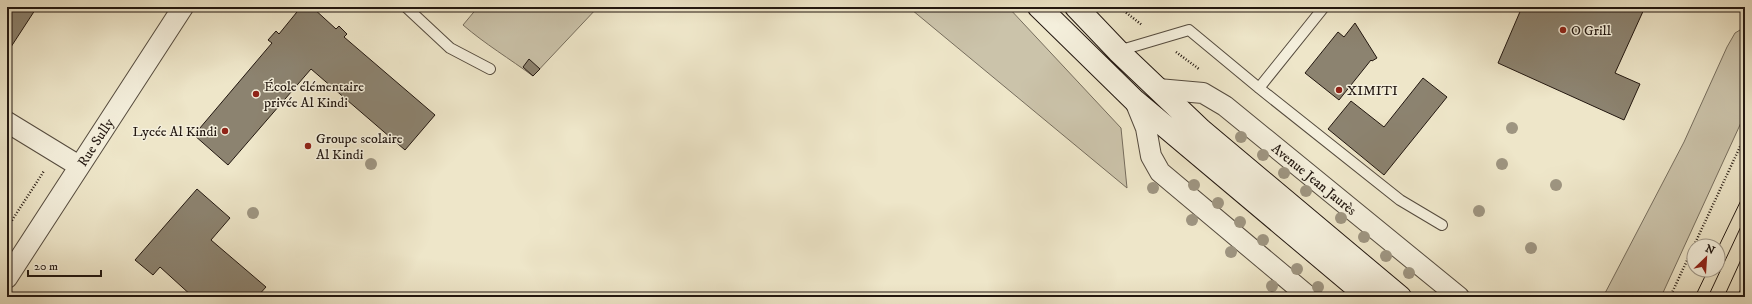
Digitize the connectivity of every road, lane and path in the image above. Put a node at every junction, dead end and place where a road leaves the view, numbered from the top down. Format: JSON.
{"nodes":[{"id":1,"x":183,"y":7,"type":"edge"},
{"id":2,"x":406,"y":7,"type":"edge"},
{"id":3,"x":1039,"y":7,"type":"edge"},
{"id":4,"x":1076,"y":7,"type":"edge"},
{"id":5,"x":1324,"y":7,"type":"edge"},
{"id":6,"x":1118,"y":51,"type":"junction"},
{"id":7,"x":490,"y":70,"type":"dead end"},
{"id":8,"x":1259,"y":88,"type":"junction"},
{"id":9,"x":1158,"y":90,"type":"junction"},
{"id":10,"x":1135,"y":101,"type":"junction"},
{"id":11,"x":7,"y":122,"type":"edge"},
{"id":12,"x":1745,"y":136,"type":"edge"},
{"id":13,"x":79,"y":166,"type":"junction"},
{"id":14,"x":1442,"y":225,"type":"dead end"},
{"id":15,"x":7,"y":278,"type":"edge"},
{"id":16,"x":1309,"y":297,"type":"edge"},
{"id":17,"x":1368,"y":297,"type":"edge"},
{"id":18,"x":1400,"y":297,"type":"edge"},
{"id":19,"x":1459,"y":297,"type":"edge"},
{"id":20,"x":1670,"y":297,"type":"edge"}],
"edges":[{"from":1,"to":13,"type":"street","name":"Rue Sully"},
{"from":2,"to":7,"type":"lane"},
{"from":3,"to":10,"type":"main road"},
{"from":4,"to":6,"type":"main road"},
{"from":5,"to":8,"type":"lane"},
{"from":6,"to":8,"type":"lane"},
{"from":6,"to":9,"type":"main road"},
{"from":8,"to":14,"type":"lane"},
{"from":9,"to":18,"type":"main road"},
{"from":9,"to":19,"type":"street","name":"Avenue Jean Jaurès"},
{"from":10,"to":16,"type":"street"},
{"from":10,"to":17,"type":"main road"},
{"from":11,"to":13,"type":"street"},
{"from":12,"to":20,"type":"path"},
{"from":13,"to":15,"type":"street","name":"Rue Sully"}]}
